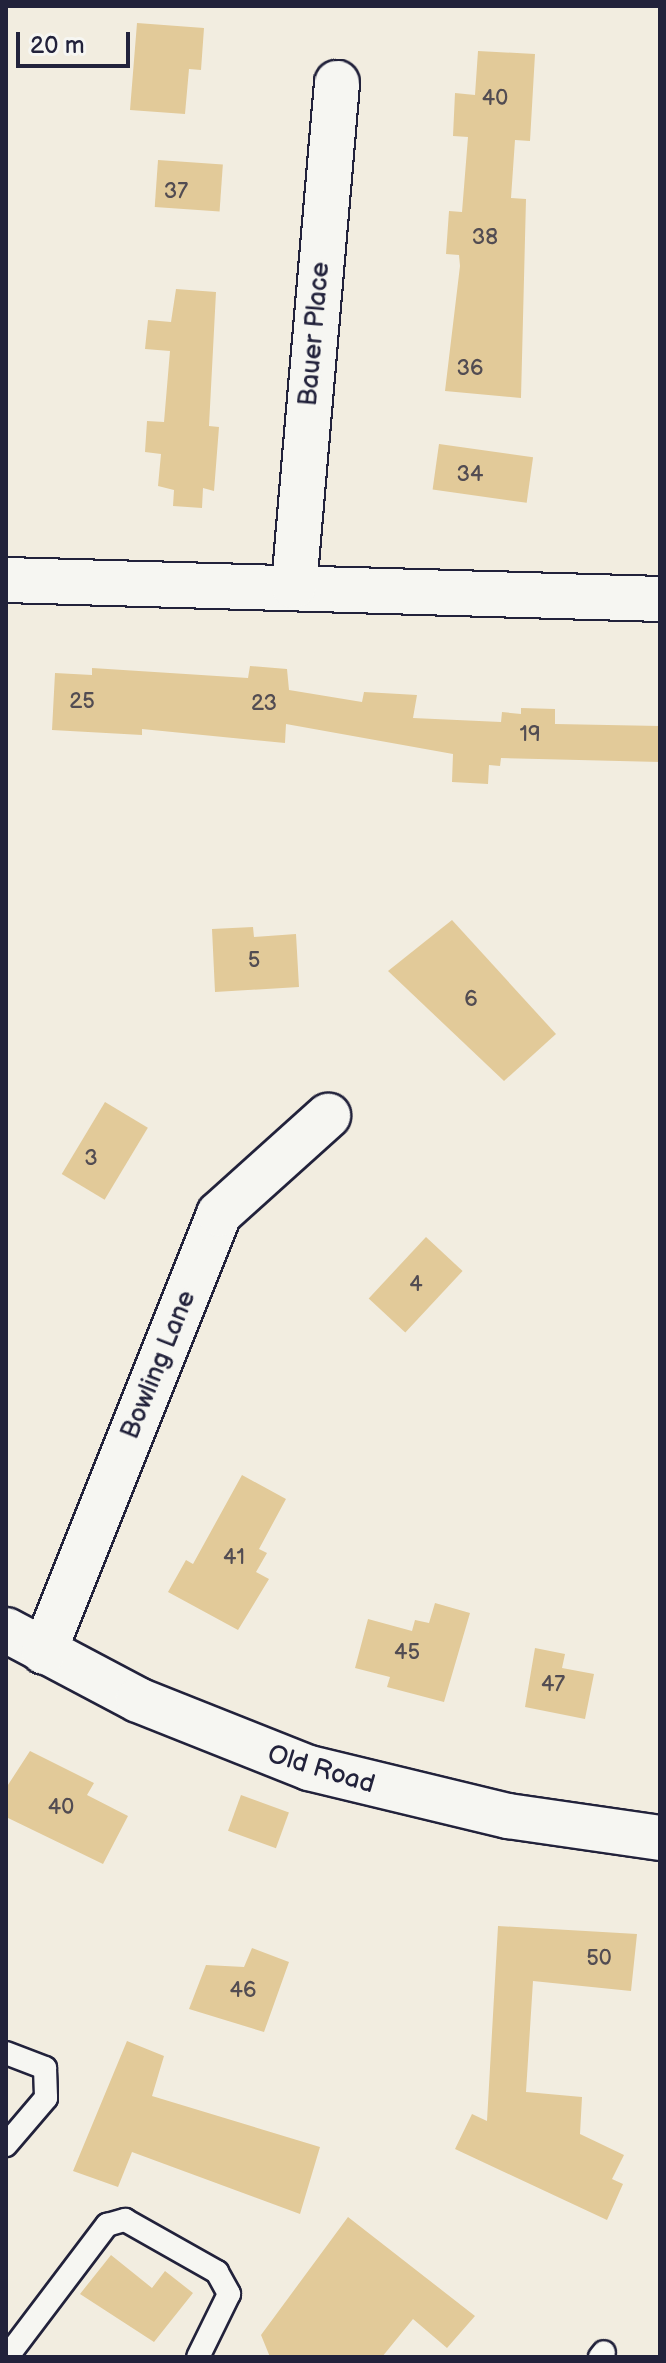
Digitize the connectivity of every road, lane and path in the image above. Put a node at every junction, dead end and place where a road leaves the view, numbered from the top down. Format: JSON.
{"nodes":[{"id":1,"x":337,"y":83,"type":"dead end"},
{"id":2,"x":6,"y":580,"type":"edge"},
{"id":3,"x":294,"y":586,"type":"junction"},
{"id":4,"x":660,"y":599,"type":"edge"},
{"id":5,"x":328,"y":1116,"type":"dead end"},
{"id":6,"x":6,"y":1630,"type":"edge"},
{"id":7,"x":44,"y":1652,"type":"junction"},
{"id":8,"x":660,"y":1838,"type":"edge"},
{"id":9,"x":6,"y":2053,"type":"edge"},
{"id":10,"x":6,"y":2145,"type":"edge"},
{"id":11,"x":7,"y":2357,"type":"edge"},
{"id":12,"x":198,"y":2357,"type":"edge"}],
"edges":[{"from":1,"to":3,"type":"street","name":"Bauer Place"},
{"from":2,"to":3,"type":"street"},
{"from":3,"to":4,"type":"street"},
{"from":5,"to":7,"type":"street","name":"Bowling Lane"},
{"from":6,"to":7,"type":"street","name":"Old Road"},
{"from":7,"to":8,"type":"street","name":"Old Road"},
{"from":9,"to":10,"type":"lane"},
{"from":11,"to":12,"type":"lane"}]}
